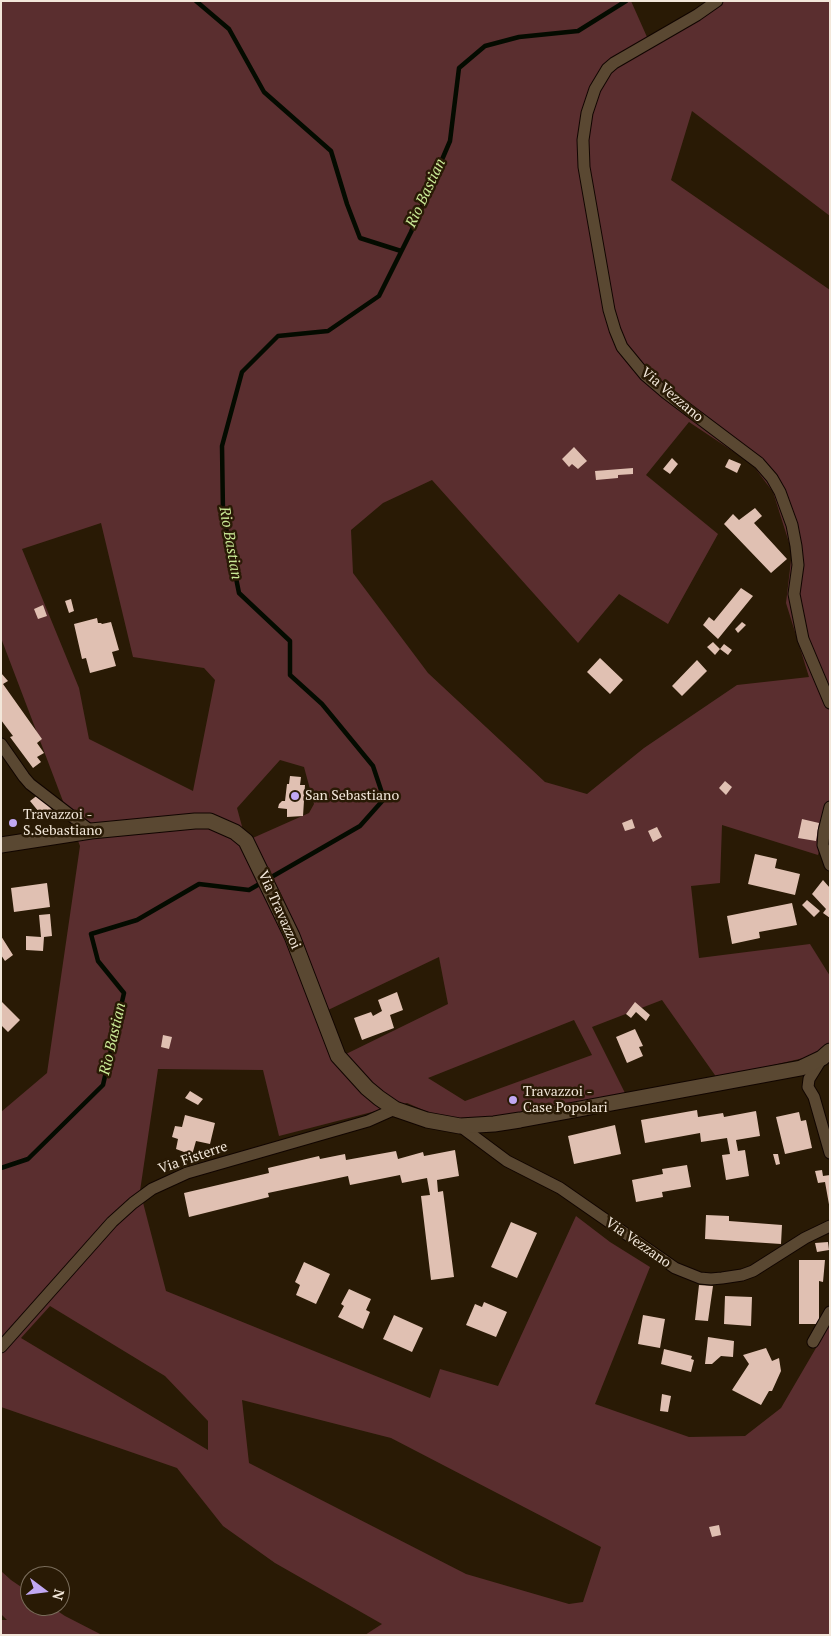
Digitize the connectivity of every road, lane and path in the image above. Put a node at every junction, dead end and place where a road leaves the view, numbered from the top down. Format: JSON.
{"nodes":[{"id":1,"x":717,"y":1,"type":"edge"},
{"id":2,"x":830,"y":703,"type":"edge"},
{"id":3,"x":1,"y":744,"type":"edge"},
{"id":4,"x":830,"y":807,"type":"edge"},
{"id":5,"x":91,"y":830,"type":"junction"},
{"id":6,"x":1,"y":845,"type":"edge"},
{"id":7,"x":830,"y":865,"type":"edge"},
{"id":8,"x":826,"y":1055,"type":"edge"},
{"id":9,"x":395,"y":1109,"type":"junction"},
{"id":10,"x":460,"y":1126,"type":"junction"},
{"id":11,"x":830,"y":1154,"type":"edge"},
{"id":12,"x":830,"y":1226,"type":"edge"},
{"id":13,"x":830,"y":1312,"type":"edge"},
{"id":14,"x":813,"y":1342,"type":"dead end"},
{"id":15,"x":1,"y":1347,"type":"edge"}],
"edges":[{"from":1,"to":2,"type":"street","name":"Via Vezzano"},
{"from":3,"to":5,"type":"street"},
{"from":4,"to":7,"type":"street"},
{"from":5,"to":6,"type":"street","name":"Via Travazzoi"},
{"from":5,"to":9,"type":"street","name":"Via Travazzoi"},
{"from":8,"to":10,"type":"street","name":"Via Vezzano"},
{"from":8,"to":11,"type":"street","name":"Via Vezzano"},
{"from":9,"to":10,"type":"street","name":"Via Vezzano"},
{"from":9,"to":15,"type":"street","name":"Via Fisterre"},
{"from":10,"to":12,"type":"street","name":"Via Vezzano"},
{"from":13,"to":14,"type":"street"}]}
